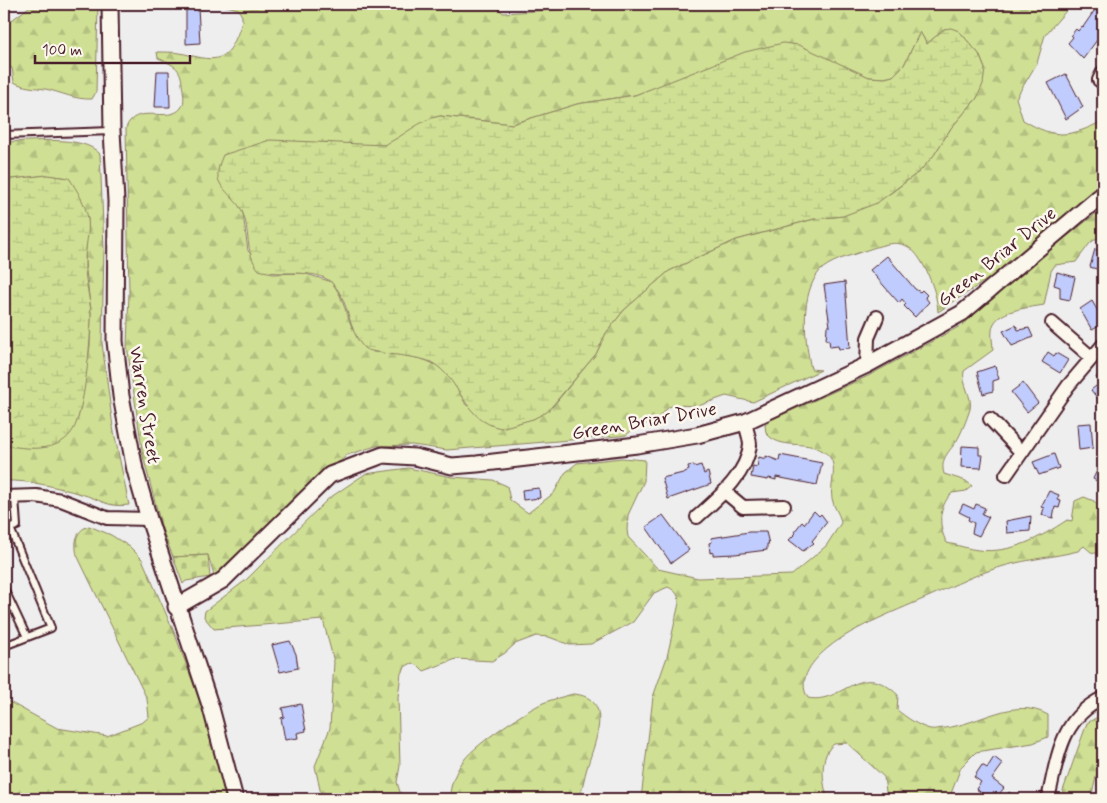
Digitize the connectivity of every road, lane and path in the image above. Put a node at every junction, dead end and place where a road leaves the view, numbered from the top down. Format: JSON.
{"nodes":[{"id":1,"x":110,"y":4,"type":"edge"},
{"id":2,"x":112,"y":131,"type":"junction"},
{"id":3,"x":4,"y":135,"type":"edge"},
{"id":4,"x":1103,"y":194,"type":"edge"},
{"id":5,"x":877,"y":317,"type":"dead end"},
{"id":6,"x":1052,"y":323,"type":"dead end"},
{"id":7,"x":1103,"y":345,"type":"edge"},
{"id":8,"x":1092,"y":357,"type":"junction"},
{"id":9,"x":867,"y":366,"type":"junction"},
{"id":10,"x":990,"y":418,"type":"dead end"},
{"id":11,"x":745,"y":422,"type":"junction"},
{"id":12,"x":1021,"y":452,"type":"junction"},
{"id":13,"x":1006,"y":475,"type":"dead end"},
{"id":14,"x":725,"y":492,"type":"junction"},
{"id":15,"x":9,"y":497,"type":"edge"},
{"id":16,"x":784,"y":506,"type":"dead end"},
{"id":17,"x":697,"y":517,"type":"dead end"},
{"id":18,"x":149,"y":519,"type":"junction"},
{"id":19,"x":7,"y":529,"type":"edge"},
{"id":20,"x":4,"y":588,"type":"edge"},
{"id":21,"x":176,"y":607,"type":"junction"},
{"id":22,"x":27,"y":637,"type":"junction"},
{"id":23,"x":4,"y":646,"type":"edge"},
{"id":24,"x":1103,"y":698,"type":"edge"},
{"id":25,"x":235,"y":799,"type":"edge"},
{"id":26,"x":1048,"y":799,"type":"edge"}],
"edges":[{"from":1,"to":2,"type":"street","name":"Warren Street"},
{"from":2,"to":3,"type":"lane"},
{"from":2,"to":18,"type":"street","name":"Warren Street"},
{"from":4,"to":9,"type":"street","name":"Green Briar Drive"},
{"from":5,"to":9,"type":"street"},
{"from":6,"to":8,"type":"street"},
{"from":7,"to":8,"type":"street"},
{"from":8,"to":12,"type":"street"},
{"from":9,"to":11,"type":"street","name":"Green Briar Drive"},
{"from":10,"to":12,"type":"street"},
{"from":11,"to":14,"type":"street"},
{"from":11,"to":21,"type":"street","name":"Green Briar Drive"},
{"from":12,"to":13,"type":"street"},
{"from":14,"to":16,"type":"street"},
{"from":14,"to":17,"type":"street"},
{"from":15,"to":18,"type":"street"},
{"from":15,"to":19,"type":"lane"},
{"from":18,"to":21,"type":"street","name":"Warren Street"},
{"from":19,"to":22,"type":"lane"},
{"from":20,"to":22,"type":"lane"},
{"from":21,"to":25,"type":"street","name":"Warren Street"},
{"from":22,"to":23,"type":"lane"},
{"from":24,"to":26,"type":"street"}]}
